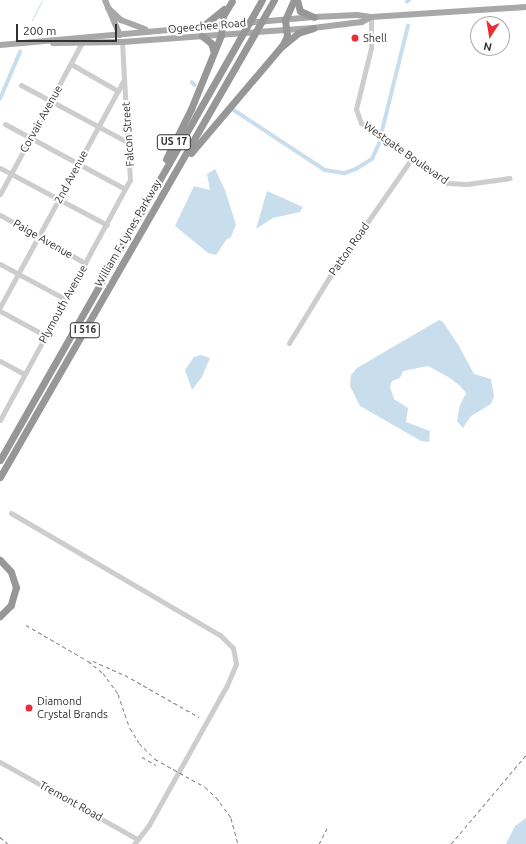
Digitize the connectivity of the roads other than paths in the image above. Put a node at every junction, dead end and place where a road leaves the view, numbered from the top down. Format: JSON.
{"nodes":[{"id":1,"x":105,"y":0,"type":"edge"},
{"id":2,"x":262,"y":0,"type":"edge"},
{"id":3,"x":274,"y":0,"type":"edge"},
{"id":4,"x":295,"y":0,"type":"edge"},
{"id":5,"x":232,"y":1,"type":"edge"},
{"id":6,"x":526,"y":7,"type":"edge"},
{"id":7,"x":108,"y":8,"type":"junction"},
{"id":8,"x":314,"y":17,"type":"junction"},
{"id":9,"x":371,"y":17,"type":"junction"},
{"id":10,"x":113,"y":20,"type":"junction"},
{"id":11,"x":285,"y":20,"type":"junction"},
{"id":12,"x":222,"y":25,"type":"junction"},
{"id":13,"x":202,"y":26,"type":"junction"},
{"id":14,"x":313,"y":28,"type":"junction"},
{"id":15,"x":287,"y":29,"type":"junction"},
{"id":16,"x":154,"y":30,"type":"junction"},
{"id":17,"x":119,"y":33,"type":"junction"},
{"id":18,"x":100,"y":35,"type":"junction"},
{"id":19,"x":220,"y":35,"type":"junction"},
{"id":20,"x":202,"y":36,"type":"junction"},
{"id":21,"x":44,"y":42,"type":"junction"},
{"id":22,"x":122,"y":42,"type":"junction"},
{"id":23,"x":81,"y":44,"type":"junction"},
{"id":24,"x":0,"y":45,"type":"edge"},
{"id":25,"x":281,"y":47,"type":"junction"},
{"id":26,"x":214,"y":52,"type":"junction"},
{"id":27,"x":71,"y":64,"type":"junction"},
{"id":28,"x":124,"y":79,"type":"junction"},
{"id":29,"x":21,"y":85,"type":"dead end"},
{"id":30,"x":118,"y":91,"type":"junction"},
{"id":31,"x":51,"y":100,"type":"junction"},
{"id":32,"x":5,"y":124,"type":"dead end"},
{"id":33,"x":98,"y":126,"type":"junction"},
{"id":34,"x":31,"y":138,"type":"junction"},
{"id":35,"x":129,"y":143,"type":"junction"},
{"id":36,"x":412,"y":158,"type":"junction"},
{"id":37,"x":78,"y":164,"type":"junction"},
{"id":38,"x":0,"y":168,"type":"edge"},
{"id":39,"x":11,"y":174,"type":"junction"},
{"id":40,"x":510,"y":178,"type":"dead end"},
{"id":41,"x":170,"y":183,"type":"junction"},
{"id":42,"x":125,"y":189,"type":"junction"},
{"id":43,"x":0,"y":194,"type":"edge"},
{"id":44,"x":58,"y":200,"type":"junction"},
{"id":45,"x":0,"y":215,"type":"edge"},
{"id":46,"x":107,"y":225,"type":"junction"},
{"id":47,"x":130,"y":230,"type":"junction"},
{"id":48,"x":39,"y":237,"type":"junction"},
{"id":49,"x":85,"y":263,"type":"junction"},
{"id":50,"x":0,"y":264,"type":"edge"},
{"id":51,"x":18,"y":273,"type":"junction"},
{"id":52,"x":65,"y":299,"type":"junction"},
{"id":53,"x":0,"y":307,"type":"edge"},
{"id":54,"x":0,"y":311,"type":"edge"},
{"id":55,"x":46,"y":336,"type":"junction"},
{"id":56,"x":289,"y":343,"type":"dead end"},
{"id":57,"x":0,"y":361,"type":"edge"},
{"id":58,"x":24,"y":374,"type":"junction"},
{"id":59,"x":2,"y":413,"type":"edge"},
{"id":60,"x":0,"y":420,"type":"edge"},
{"id":61,"x":0,"y":460,"type":"edge"},
{"id":62,"x":0,"y":477,"type":"edge"},
{"id":63,"x":11,"y":513,"type":"dead end"},
{"id":64,"x":0,"y":560,"type":"edge"},
{"id":65,"x":0,"y":616,"type":"edge"},
{"id":66,"x":0,"y":762,"type":"edge"},
{"id":67,"x":136,"y":842,"type":"edge"}],
"edges":[{"from":1,"to":7,"type":"main road"},
{"from":2,"to":47,"type":"highway","name":"William F. Lynes Parkway","number":"I 516"},
{"from":3,"to":41,"type":"highway","name":"William F. Lynes Parkway","number":"I 516"},
{"from":4,"to":8,"type":"highway"},
{"from":4,"to":11,"type":"highway"},
{"from":5,"to":12,"type":"highway"},
{"from":5,"to":13,"type":"highway"},
{"from":6,"to":9,"type":"main road","name":"Ogeechee Road","number":"US 17"},
{"from":7,"to":10,"type":"main road"},
{"from":7,"to":16,"type":"main road"},
{"from":8,"to":9,"type":"main road","name":"Ogeechee Road","number":"US 17"},
{"from":8,"to":11,"type":"main road","name":"Ogeechee Road","number":"US 17"},
{"from":9,"to":14,"type":"main road","name":"Ogeechee Road","number":"US 17"},
{"from":9,"to":36,"type":"street","name":"Westgate Boulevard"},
{"from":10,"to":17,"type":"main road"},
{"from":10,"to":18,"type":"main road"},
{"from":11,"to":12,"type":"main road","name":"Ogeechee Road","number":"US 17"},
{"from":11,"to":15,"type":"highway"},
{"from":12,"to":13,"type":"main road","name":"Ogeechee Road"},
{"from":12,"to":19,"type":"highway","number":"US 17"},
{"from":13,"to":16,"type":"main road","name":"Ogeechee Road"},
{"from":14,"to":15,"type":"main road","name":"Ogeechee Road"},
{"from":14,"to":25,"type":"highway","number":"US 17"},
{"from":15,"to":19,"type":"main road","name":"Ogeechee Road"},
{"from":15,"to":25,"type":"highway"},
{"from":16,"to":17,"type":"main road","name":"Ogeechee Road"},
{"from":17,"to":18,"type":"main road","name":"Ogeechee Road"},
{"from":17,"to":22,"type":"main road"},
{"from":18,"to":21,"type":"main road","name":"Ogeechee Road"},
{"from":19,"to":20,"type":"main road","name":"Ogeechee Road"},
{"from":19,"to":26,"type":"highway","number":"US 17"},
{"from":20,"to":22,"type":"main road","name":"Ogeechee Road"},
{"from":20,"to":26,"type":"highway"},
{"from":21,"to":23,"type":"main road","name":"Ogeechee Road"},
{"from":21,"to":24,"type":"main road","name":"Ogeechee Road"},
{"from":22,"to":23,"type":"main road","name":"Ogeechee Road"},
{"from":22,"to":28,"type":"street","name":"2nd Avenue"},
{"from":23,"to":27,"type":"street","name":"Corvair Avenue"},
{"from":25,"to":41,"type":"highway","number":"US 17"},
{"from":26,"to":47,"type":"highway","number":"US 17"},
{"from":27,"to":30,"type":"street"},
{"from":27,"to":31,"type":"street","name":"Corvair Avenue"},
{"from":28,"to":30,"type":"street","name":"2nd Avenue"},
{"from":28,"to":35,"type":"street","name":"Falcon Street"},
{"from":29,"to":31,"type":"street"},
{"from":30,"to":33,"type":"street","name":"2nd Avenue"},
{"from":31,"to":33,"type":"street"},
{"from":31,"to":34,"type":"street","name":"Corvair Avenue"},
{"from":32,"to":34,"type":"street"},
{"from":33,"to":35,"type":"street"},
{"from":33,"to":37,"type":"street","name":"2nd Avenue"},
{"from":34,"to":37,"type":"street"},
{"from":34,"to":39,"type":"street","name":"Corvair Avenue"},
{"from":35,"to":42,"type":"street","name":"Falcon Street"},
{"from":36,"to":40,"type":"street","name":"Westgate Boulevard"},
{"from":36,"to":56,"type":"street","name":"Patton Road"},
{"from":37,"to":42,"type":"street"},
{"from":37,"to":44,"type":"street","name":"2nd Avenue"},
{"from":38,"to":39,"type":"street"},
{"from":39,"to":43,"type":"street","name":"Corvair Avenue"},
{"from":39,"to":44,"type":"street"},
{"from":41,"to":62,"type":"highway","name":"William F. Lynes Parkway","number":"I 516"},
{"from":42,"to":46,"type":"street","name":"Plymouth Avenue"},
{"from":44,"to":46,"type":"street"},
{"from":44,"to":48,"type":"street","name":"2nd Avenue"},
{"from":45,"to":48,"type":"street","name":"Paige Avenue"},
{"from":46,"to":49,"type":"street","name":"Plymouth Avenue"},
{"from":47,"to":61,"type":"highway","name":"William F. Lynes Parkway","number":"I 516"},
{"from":48,"to":49,"type":"street","name":"Paige Avenue"},
{"from":48,"to":51,"type":"street","name":"2nd Avenue"},
{"from":49,"to":52,"type":"street","name":"Plymouth Avenue"},
{"from":50,"to":51,"type":"street"},
{"from":51,"to":52,"type":"street"},
{"from":51,"to":53,"type":"street","name":"2nd Avenue"},
{"from":52,"to":55,"type":"street","name":"Plymouth Avenue"},
{"from":54,"to":55,"type":"street"},
{"from":55,"to":58,"type":"street","name":"Plymouth Avenue"},
{"from":57,"to":58,"type":"street"},
{"from":58,"to":59,"type":"street","name":"Plymouth Avenue"},
{"from":59,"to":60,"type":"street","name":"Plymouth Avenue"},
{"from":63,"to":67,"type":"street"},
{"from":64,"to":65,"type":"highway"},
{"from":66,"to":67,"type":"street","name":"Tremont Road"}]}
